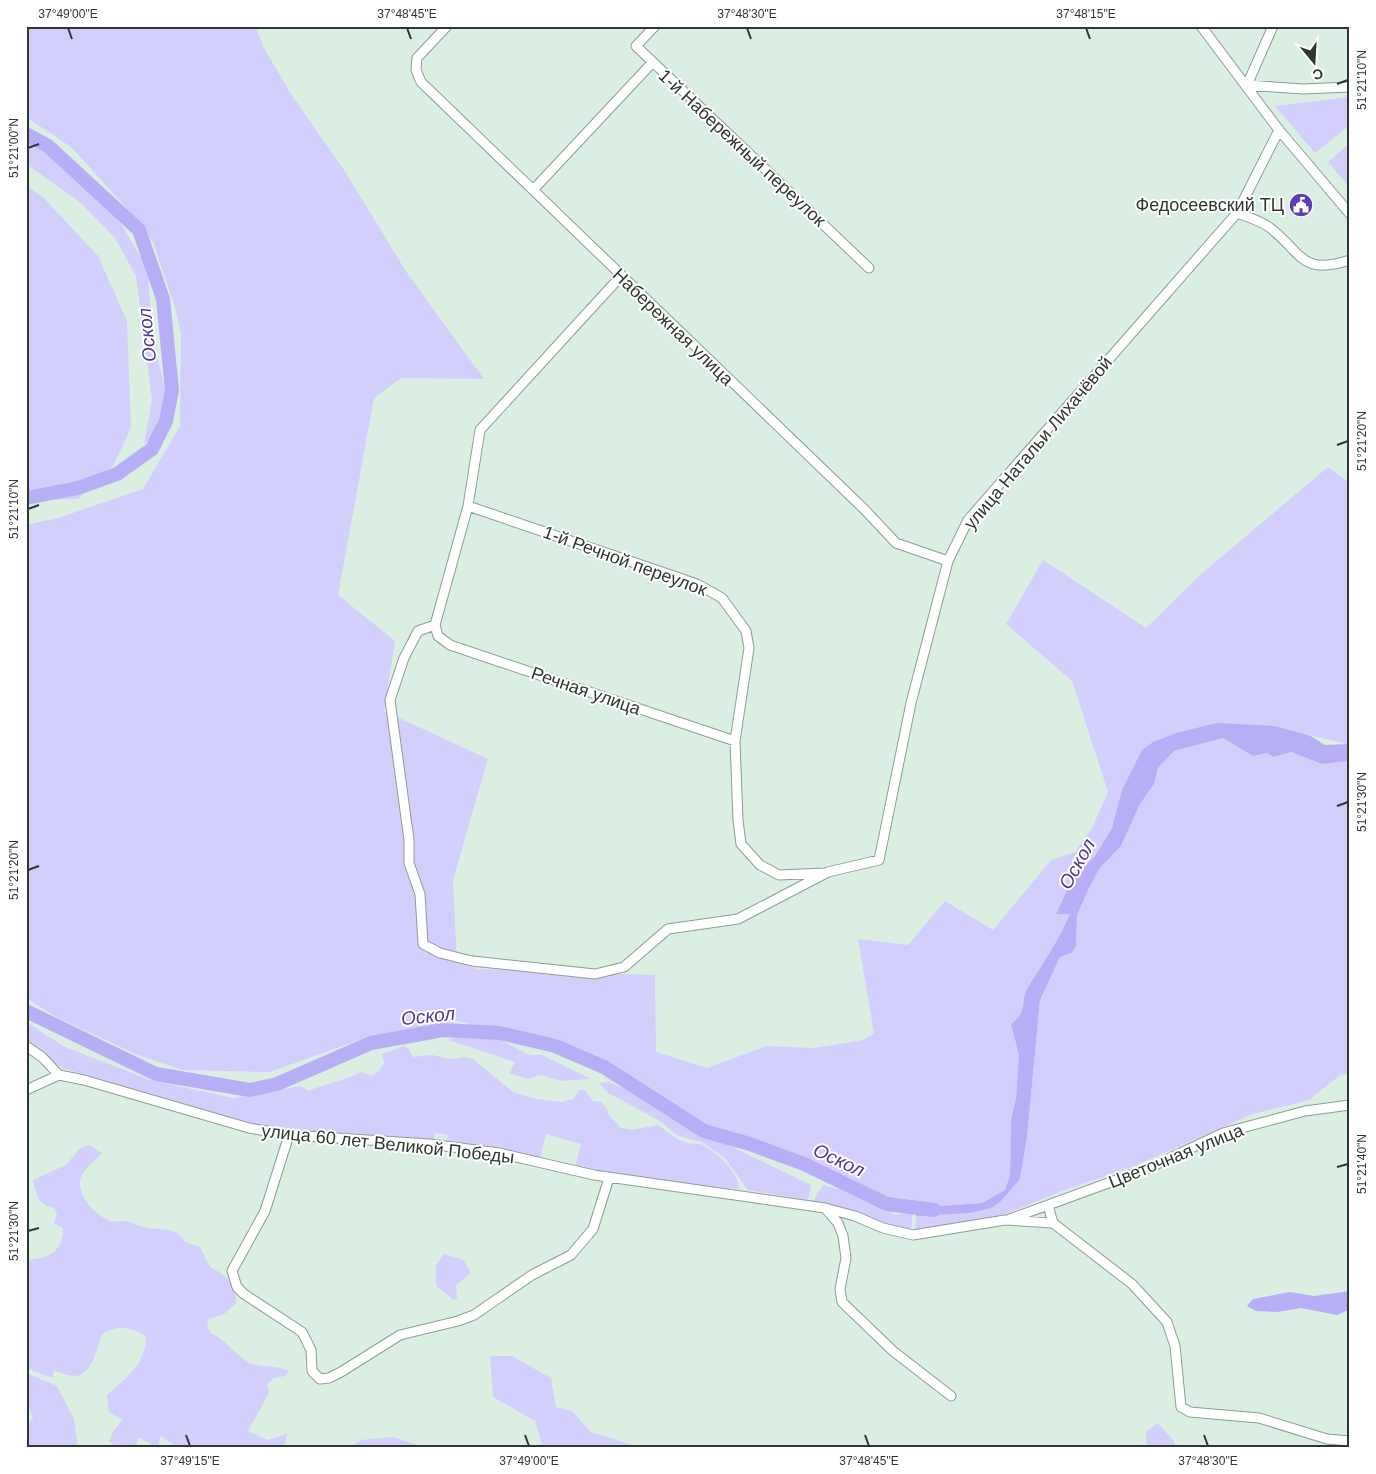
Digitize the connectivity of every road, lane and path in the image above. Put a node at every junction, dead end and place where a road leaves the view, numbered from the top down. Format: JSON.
{"nodes":[{"id":1,"x":448,"y":26,"type":"edge"},
{"id":2,"x":655,"y":26,"type":"edge"},
{"id":3,"x":1201,"y":26,"type":"edge"},
{"id":4,"x":1273,"y":26,"type":"edge"},
{"id":5,"x":652,"y":64,"type":"junction"},
{"id":6,"x":1247,"y":85,"type":"junction"},
{"id":7,"x":1350,"y":87,"type":"edge"},
{"id":8,"x":1279,"y":130,"type":"junction"},
{"id":9,"x":533,"y":190,"type":"junction"},
{"id":10,"x":1237,"y":214,"type":"junction"},
{"id":11,"x":1350,"y":214,"type":"edge"},
{"id":12,"x":1350,"y":260,"type":"edge"},
{"id":13,"x":869,"y":268,"type":"dead end"},
{"id":14,"x":620,"y":277,"type":"junction"},
{"id":15,"x":468,"y":506,"type":"junction"},
{"id":16,"x":948,"y":561,"type":"junction"},
{"id":17,"x":435,"y":625,"type":"junction"},
{"id":18,"x":735,"y":741,"type":"junction"},
{"id":19,"x":828,"y":872,"type":"junction"},
{"id":20,"x":26,"y":1046,"type":"edge"},
{"id":21,"x":59,"y":1075,"type":"junction"},
{"id":22,"x":26,"y":1090,"type":"edge"},
{"id":23,"x":1350,"y":1105,"type":"edge"},
{"id":24,"x":289,"y":1135,"type":"junction"},
{"id":25,"x":609,"y":1178,"type":"junction"},
{"id":26,"x":1048,"y":1205,"type":"junction"},
{"id":27,"x":825,"y":1208,"type":"junction"},
{"id":28,"x":1005,"y":1220,"type":"junction"},
{"id":29,"x":1053,"y":1223,"type":"junction"},
{"id":30,"x":952,"y":1396,"type":"dead end"},
{"id":31,"x":1350,"y":1441,"type":"edge"}],
"edges":[{"from":1,"to":9,"type":"street","name":"Набережная улица"},
{"from":2,"to":5,"type":"street","name":"1-й Набережный переулок"},
{"from":3,"to":6,"type":"street"},
{"from":4,"to":6,"type":"street"},
{"from":5,"to":9,"type":"street"},
{"from":5,"to":13,"type":"street","name":"1-й Набережный переулок"},
{"from":6,"to":7,"type":"street"},
{"from":6,"to":8,"type":"street"},
{"from":8,"to":10,"type":"street","name":"улица Натальи Лихачёвой"},
{"from":8,"to":11,"type":"street"},
{"from":9,"to":14,"type":"street","name":"Набережная улица"},
{"from":10,"to":12,"type":"street"},
{"from":10,"to":16,"type":"street","name":"улица Натальи Лихачёвой"},
{"from":14,"to":15,"type":"street"},
{"from":14,"to":16,"type":"street","name":"Набережная улица"},
{"from":15,"to":17,"type":"street"},
{"from":15,"to":18,"type":"street","name":"1-й Речной переулок"},
{"from":16,"to":19,"type":"street","name":"улица Натальи Лихачёвой"},
{"from":17,"to":18,"type":"street","name":"Речная улица"},
{"from":17,"to":19,"type":"street"},
{"from":18,"to":19,"type":"street","name":"1-й Речной переулок"},
{"from":20,"to":21,"type":"street"},
{"from":21,"to":22,"type":"street"},
{"from":21,"to":24,"type":"street","name":"улица 60 лет Великой Победы"},
{"from":23,"to":26,"type":"street","name":"Цветочная улица"},
{"from":24,"to":25,"type":"street","name":"улица 60 лет Великой Победы"},
{"from":24,"to":25,"type":"street"},
{"from":25,"to":27,"type":"street","name":"улица 60 лет Великой Победы"},
{"from":26,"to":28,"type":"street","name":"Цветочная улица"},
{"from":26,"to":29,"type":"street"},
{"from":27,"to":28,"type":"street","name":"улица 60 лет Великой Победы"},
{"from":27,"to":30,"type":"street"},
{"from":28,"to":29,"type":"street","name":"улица 60 лет Великой Победы"},
{"from":29,"to":31,"type":"street"}]}
